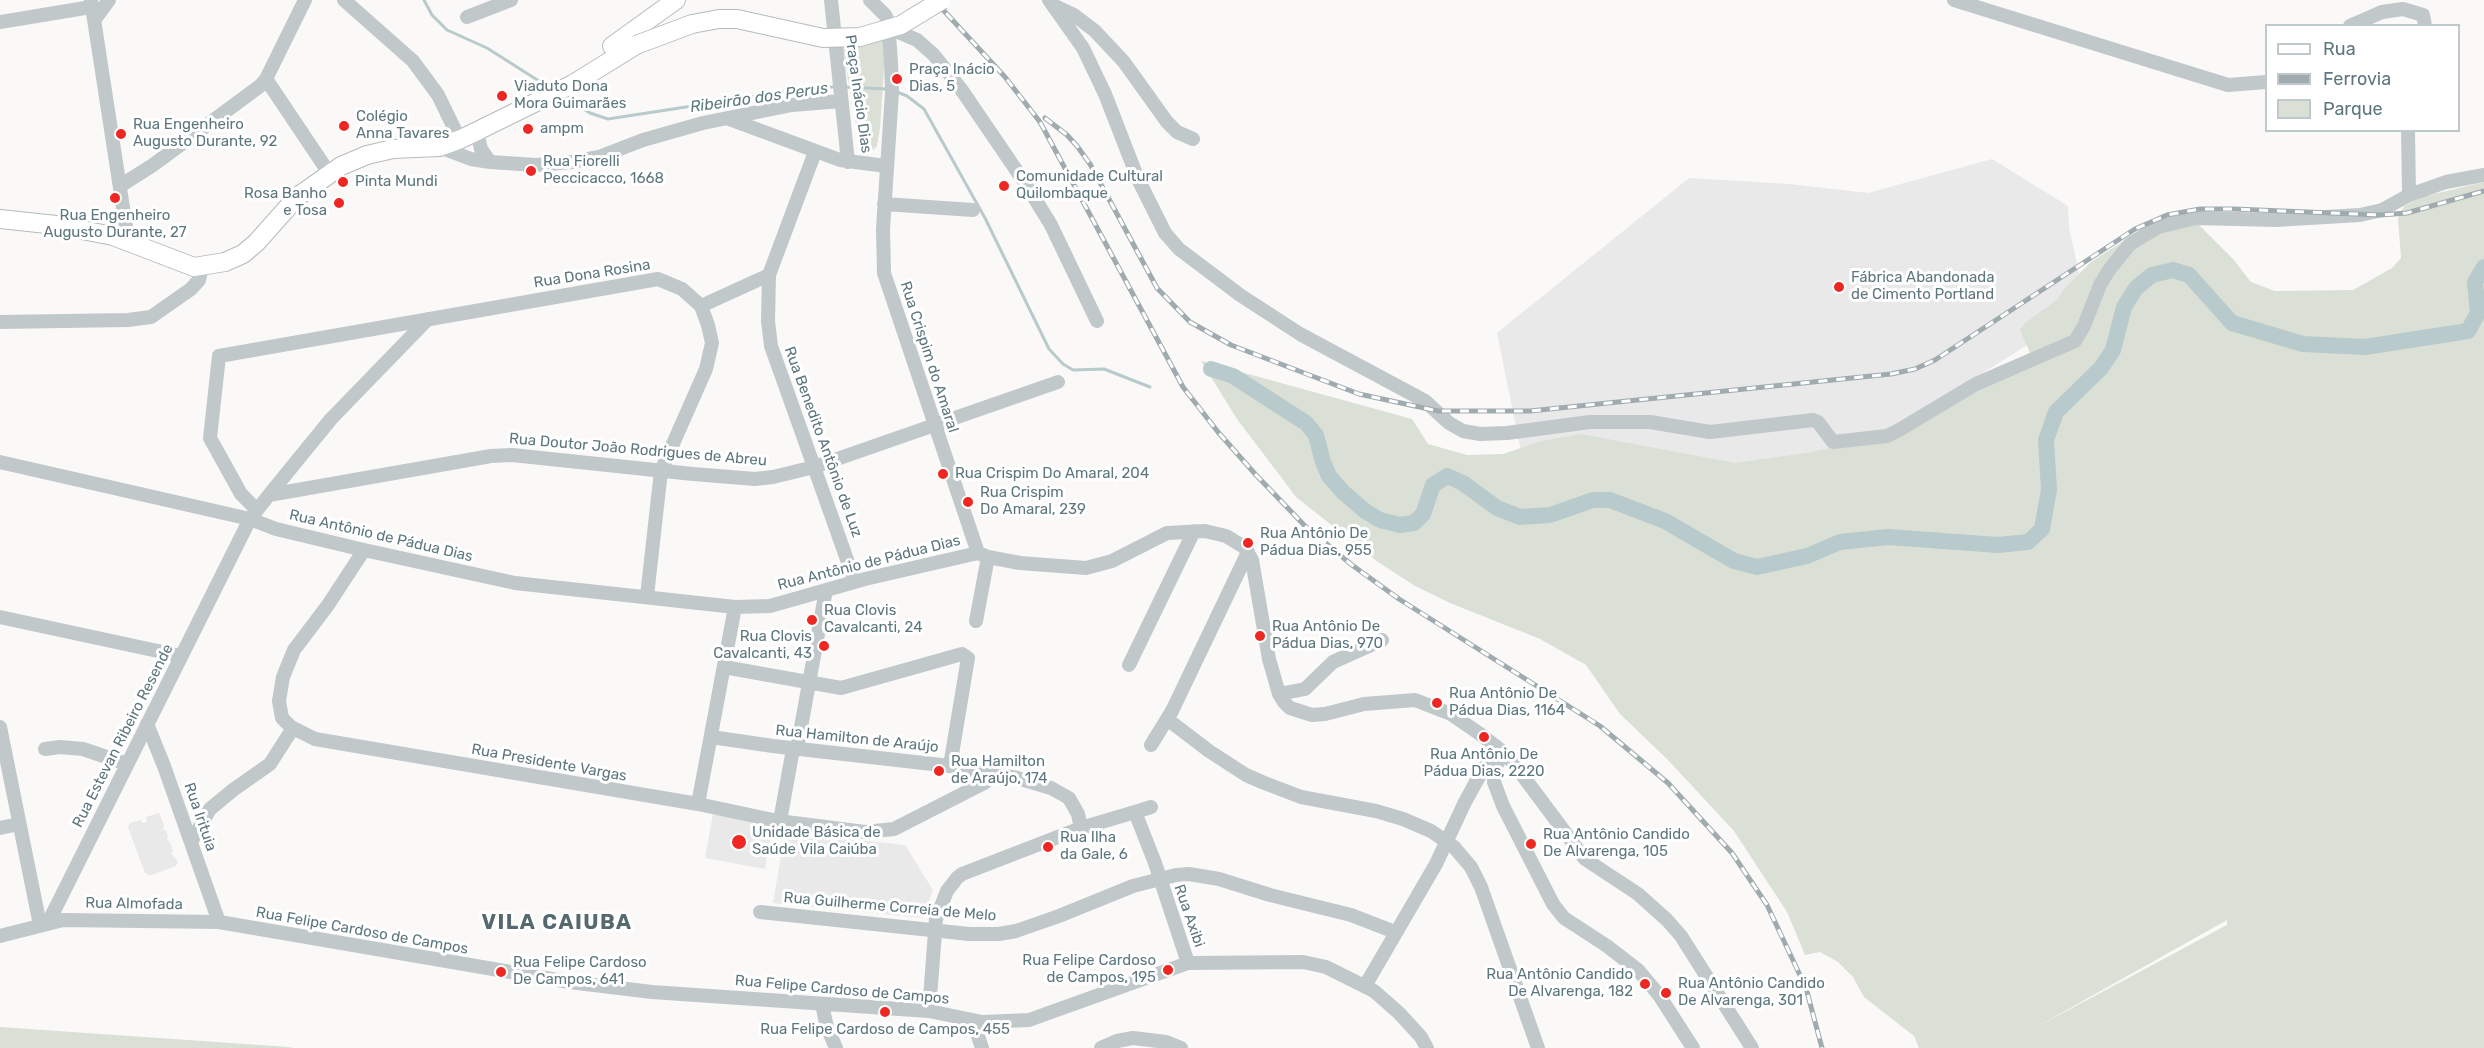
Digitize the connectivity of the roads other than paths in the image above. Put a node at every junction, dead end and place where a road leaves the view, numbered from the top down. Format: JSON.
{"nodes":[{"id":1,"x":109,"y":0,"type":"edge"},
{"id":2,"x":305,"y":0,"type":"edge"},
{"id":3,"x":344,"y":0,"type":"edge"},
{"id":4,"x":511,"y":0,"type":"edge"},
{"id":5,"x":676,"y":0,"type":"edge"},
{"id":6,"x":831,"y":0,"type":"edge"},
{"id":7,"x":870,"y":0,"type":"edge"},
{"id":8,"x":942,"y":0,"type":"edge"},
{"id":9,"x":1954,"y":0,"type":"edge"},
{"id":10,"x":1051,"y":3,"type":"edge"},
{"id":11,"x":92,"y":9,"type":"edge"},
{"id":12,"x":467,"y":17,"type":"dead end"},
{"id":13,"x":0,"y":22,"type":"edge"},
{"id":14,"x":2355,"y":24,"type":"edge"},
{"id":15,"x":2425,"y":24,"type":"edge"},
{"id":16,"x":889,"y":28,"type":"junction"},
{"id":17,"x":633,"y":39,"type":"junction"},
{"id":18,"x":267,"y":79,"type":"junction"},
{"id":19,"x":2265,"y":82,"type":"edge"},
{"id":20,"x":841,"y":99,"type":"junction"},
{"id":21,"x":729,"y":119,"type":"junction"},
{"id":22,"x":2408,"y":132,"type":"edge"},
{"id":23,"x":465,"y":134,"type":"junction"},
{"id":24,"x":1193,"y":140,"type":"dead end"},
{"id":25,"x":416,"y":147,"type":"junction"},
{"id":26,"x":439,"y":147,"type":"junction"},
{"id":27,"x":815,"y":152,"type":"junction"},
{"id":28,"x":490,"y":162,"type":"junction"},
{"id":29,"x":848,"y":162,"type":"junction"},
{"id":30,"x":886,"y":166,"type":"junction"},
{"id":31,"x":329,"y":173,"type":"junction"},
{"id":32,"x":2484,"y":175,"type":"edge"},
{"id":33,"x":120,"y":186,"type":"junction"},
{"id":34,"x":2409,"y":195,"type":"junction"},
{"id":35,"x":884,"y":204,"type":"junction"},
{"id":36,"x":974,"y":210,"type":"dead end"},
{"id":37,"x":0,"y":219,"type":"edge"},
{"id":38,"x":128,"y":240,"type":"junction"},
{"id":39,"x":202,"y":267,"type":"junction"},
{"id":40,"x":769,"y":275,"type":"junction"},
{"id":41,"x":701,"y":306,"type":"junction"},
{"id":42,"x":428,"y":319,"type":"junction"},
{"id":43,"x":1097,"y":321,"type":"dead end"},
{"id":44,"x":0,"y":322,"type":"edge"},
{"id":45,"x":1058,"y":382,"type":"dead end"},
{"id":46,"x":935,"y":425,"type":"junction"},
{"id":47,"x":0,"y":462,"type":"edge"},
{"id":48,"x":814,"y":467,"type":"junction"},
{"id":49,"x":661,"y":471,"type":"junction"},
{"id":50,"x":269,"y":495,"type":"junction"},
{"id":51,"x":253,"y":515,"type":"junction"},
{"id":52,"x":1194,"y":531,"type":"junction"},
{"id":53,"x":364,"y":550,"type":"junction"},
{"id":54,"x":1248,"y":552,"type":"junction"},
{"id":55,"x":983,"y":555,"type":"junction"},
{"id":56,"x":855,"y":582,"type":"junction"},
{"id":57,"x":826,"y":590,"type":"junction"},
{"id":58,"x":647,"y":596,"type":"junction"},
{"id":59,"x":735,"y":607,"type":"junction"},
{"id":60,"x":0,"y":617,"type":"edge"},
{"id":61,"x":976,"y":621,"type":"dead end"},
{"id":62,"x":1382,"y":640,"type":"dead end"},
{"id":63,"x":181,"y":656,"type":"junction"},
{"id":64,"x":1129,"y":665,"type":"dead end"},
{"id":65,"x":724,"y":668,"type":"junction"},
{"id":66,"x":810,"y":684,"type":"junction"},
{"id":67,"x":1279,"y":694,"type":"junction"},
{"id":68,"x":1167,"y":719,"type":"junction"},
{"id":69,"x":147,"y":724,"type":"junction"},
{"id":70,"x":0,"y":728,"type":"edge"},
{"id":71,"x":293,"y":728,"type":"junction"},
{"id":72,"x":711,"y":737,"type":"junction"},
{"id":73,"x":1151,"y":745,"type":"dead end"},
{"id":74,"x":45,"y":749,"type":"dead end"},
{"id":75,"x":795,"y":749,"type":"junction"},
{"id":76,"x":1500,"y":749,"type":"junction"},
{"id":77,"x":127,"y":764,"type":"junction"},
{"id":78,"x":950,"y":766,"type":"junction"},
{"id":79,"x":995,"y":775,"type":"junction"},
{"id":80,"x":698,"y":804,"type":"junction"},
{"id":81,"x":1150,"y":807,"type":"dead end"},
{"id":82,"x":1135,"y":812,"type":"junction"},
{"id":83,"x":780,"y":821,"type":"junction"},
{"id":84,"x":19,"y":824,"type":"junction"},
{"id":85,"x":0,"y":828,"type":"edge"},
{"id":86,"x":1081,"y":828,"type":"junction"},
{"id":87,"x":1447,"y":841,"type":"junction"},
{"id":88,"x":191,"y":842,"type":"junction"},
{"id":89,"x":1160,"y":879,"type":"junction"},
{"id":90,"x":760,"y":912,"type":"dead end"},
{"id":91,"x":219,"y":922,"type":"junction"},
{"id":92,"x":44,"y":924,"type":"junction"},
{"id":93,"x":934,"y":930,"type":"junction"},
{"id":94,"x":1395,"y":932,"type":"junction"},
{"id":95,"x":0,"y":936,"type":"edge"},
{"id":96,"x":1188,"y":963,"type":"junction"},
{"id":97,"x":1365,"y":986,"type":"junction"},
{"id":98,"x":822,"y":1005,"type":"junction"},
{"id":99,"x":930,"y":1011,"type":"junction"},
{"id":100,"x":973,"y":1021,"type":"junction"},
{"id":101,"x":836,"y":1048,"type":"edge"},
{"id":102,"x":982,"y":1048,"type":"edge"},
{"id":103,"x":1101,"y":1048,"type":"edge"},
{"id":104,"x":1181,"y":1048,"type":"edge"},
{"id":105,"x":1427,"y":1048,"type":"edge"},
{"id":106,"x":1538,"y":1048,"type":"edge"},
{"id":107,"x":1693,"y":1048,"type":"edge"},
{"id":108,"x":1752,"y":1048,"type":"edge"}],
"edges":[{"from":1,"to":11,"type":"street"},
{"from":2,"to":18,"type":"street"},
{"from":3,"to":23,"type":"street"},
{"from":4,"to":12,"type":"street"},
{"from":5,"to":17,"type":"main road"},
{"from":6,"to":20,"type":"street","name":"Praça Inácio Dias"},
{"from":7,"to":16,"type":"street"},
{"from":8,"to":17,"type":"main road","bridge":true},
{"from":9,"to":19,"type":"street"},
{"from":10,"to":24,"type":"street"},
{"from":10,"to":34,"type":"street"},
{"from":11,"to":13,"type":"street"},
{"from":11,"to":33,"type":"street"},
{"from":14,"to":15,"type":"street"},
{"from":16,"to":30,"type":"street","name":"Praça Inácio Dias"},
{"from":16,"to":43,"type":"street"},
{"from":17,"to":23,"type":"main road"},
{"from":18,"to":31,"type":"street"},
{"from":18,"to":33,"type":"street"},
{"from":20,"to":21,"type":"street"},
{"from":20,"to":29,"type":"street","name":"Praça Inácio Dias"},
{"from":21,"to":27,"type":"street"},
{"from":21,"to":28,"type":"street"},
{"from":22,"to":34,"type":"street"},
{"from":23,"to":25,"type":"main road"},
{"from":23,"to":26,"type":"main road"},
{"from":23,"to":28,"type":"street"},
{"from":25,"to":26,"type":"main road"},
{"from":25,"to":31,"type":"main road"},
{"from":26,"to":28,"type":"street"},
{"from":27,"to":29,"type":"street"},
{"from":27,"to":40,"type":"street","name":"Rua Benedito Antônio de Luz"},
{"from":29,"to":30,"type":"street","name":"Praça Inácio Dias"},
{"from":30,"to":35,"type":"street","name":"Rua Crispim do Amaral"},
{"from":31,"to":39,"type":"main road"},
{"from":32,"to":34,"type":"street"},
{"from":33,"to":38,"type":"street"},
{"from":35,"to":36,"type":"street"},
{"from":35,"to":46,"type":"street","name":"Rua Crispim do Amaral"},
{"from":37,"to":38,"type":"main road"},
{"from":38,"to":39,"type":"main road"},
{"from":39,"to":44,"type":"street"},
{"from":40,"to":41,"type":"street"},
{"from":40,"to":48,"type":"street","name":"Rua Benedito Antônio de Luz"},
{"from":41,"to":42,"type":"street","name":"Rua Dona Rosina"},
{"from":41,"to":49,"type":"street"},
{"from":42,"to":50,"type":"street"},
{"from":42,"to":51,"type":"street","name":"Rua Dona Rosina"},
{"from":45,"to":46,"type":"street","name":"Rua Doutor João Rodrigues de Abreu"},
{"from":46,"to":48,"type":"street","name":"Rua Doutor João Rodrigues de Abreu"},
{"from":46,"to":55,"type":"street","name":"Rua Crispim do Amaral"},
{"from":47,"to":51,"type":"street","name":"Rua Antônio de Pádua Dias"},
{"from":48,"to":49,"type":"street","name":"Rua Doutor João Rodrigues de Abreu"},
{"from":48,"to":56,"type":"street","name":"Rua Benedito Antônio de Luz"},
{"from":49,"to":50,"type":"street","name":"Rua Doutor João Rodrigues de Abreu"},
{"from":49,"to":58,"type":"street"},
{"from":50,"to":51,"type":"street"},
{"from":51,"to":53,"type":"street","name":"Rua Antônio de Pádua Dias"},
{"from":51,"to":63,"type":"street","name":"Rua Estevan Ribeiro Resende"},
{"from":52,"to":54,"type":"street","name":"Rua Antônio de Pádua Dias"},
{"from":52,"to":55,"type":"street","name":"Rua Antônio de Pádua Dias"},
{"from":52,"to":64,"type":"street"},
{"from":53,"to":58,"type":"street","name":"Rua Antônio de Pádua Dias"},
{"from":53,"to":71,"type":"street"},
{"from":54,"to":67,"type":"street"},
{"from":54,"to":68,"type":"street"},
{"from":55,"to":56,"type":"street","name":"Rua Antônio de Pádua Dias"},
{"from":55,"to":61,"type":"street"},
{"from":56,"to":57,"type":"street","name":"Rua Antônio de Pádua Dias"},
{"from":57,"to":59,"type":"street","name":"Rua Antônio de Pádua Dias"},
{"from":57,"to":66,"type":"street"},
{"from":58,"to":59,"type":"street","name":"Rua Antônio de Pádua Dias"},
{"from":59,"to":65,"type":"street"},
{"from":60,"to":63,"type":"street"},
{"from":62,"to":67,"type":"street"},
{"from":63,"to":69,"type":"street","name":"Rua Estevan Ribeiro Resende"},
{"from":65,"to":66,"type":"street"},
{"from":65,"to":72,"type":"street"},
{"from":66,"to":75,"type":"street"},
{"from":66,"to":78,"type":"street"},
{"from":67,"to":76,"type":"street"},
{"from":68,"to":73,"type":"street"},
{"from":68,"to":87,"type":"street"},
{"from":69,"to":77,"type":"street","name":"Rua Estevan Ribeiro Resende"},
{"from":69,"to":88,"type":"street","name":"Rua Irituia"},
{"from":70,"to":84,"type":"street"},
{"from":71,"to":80,"type":"street","name":"Rua Presidente Vargas"},
{"from":71,"to":88,"type":"street"},
{"from":72,"to":75,"type":"street","name":"Rua Hamilton de Araújo"},
{"from":72,"to":80,"type":"street"},
{"from":74,"to":77,"type":"street"},
{"from":75,"to":78,"type":"street","name":"Rua Hamilton de Araújo"},
{"from":75,"to":83,"type":"street"},
{"from":76,"to":87,"type":"street"},
{"from":76,"to":107,"type":"street"},
{"from":76,"to":108,"type":"street"},
{"from":77,"to":92,"type":"street","name":"Rua Estevan Ribeiro Resende"},
{"from":78,"to":79,"type":"street","name":"Rua Hamilton de Araújo"},
{"from":79,"to":83,"type":"street","name":"Rua Presidente Vargas"},
{"from":79,"to":86,"type":"street","name":"Rua Hamilton de Araújo"},
{"from":80,"to":83,"type":"street","name":"Rua Presidente Vargas"},
{"from":81,"to":82,"type":"street"},
{"from":82,"to":86,"type":"street"},
{"from":82,"to":89,"type":"street","name":"Rua Axibi"},
{"from":84,"to":85,"type":"street"},
{"from":84,"to":92,"type":"street"},
{"from":86,"to":93,"type":"street"},
{"from":87,"to":94,"type":"street"},
{"from":87,"to":106,"type":"street"},
{"from":88,"to":91,"type":"street","name":"Rua Irituia"},
{"from":89,"to":93,"type":"street","name":"Rua Guilherme Correia de Melo"},
{"from":89,"to":94,"type":"street","name":"Rua Guilherme Correia de Melo"},
{"from":89,"to":96,"type":"street","name":"Rua Axibi"},
{"from":90,"to":93,"type":"street","name":"Rua Guilherme Correia de Melo"},
{"from":91,"to":92,"type":"street","name":"Rua Almofada"},
{"from":91,"to":98,"type":"street","name":"Rua Felipe Cardoso de Campos"},
{"from":92,"to":95,"type":"street"},
{"from":93,"to":99,"type":"street"},
{"from":94,"to":97,"type":"street"},
{"from":96,"to":97,"type":"street","name":"Rua Felipe Cardoso de Campos"},
{"from":96,"to":100,"type":"street","name":"Rua Felipe Cardoso de Campos"},
{"from":97,"to":105,"type":"street","name":"Rua Felipe Cardoso de Campos"},
{"from":98,"to":99,"type":"street","name":"Rua Felipe Cardoso de Campos"},
{"from":98,"to":101,"type":"street"},
{"from":99,"to":100,"type":"street","name":"Rua Felipe Cardoso de Campos"},
{"from":100,"to":102,"type":"street"},
{"from":103,"to":104,"type":"street"}]}
